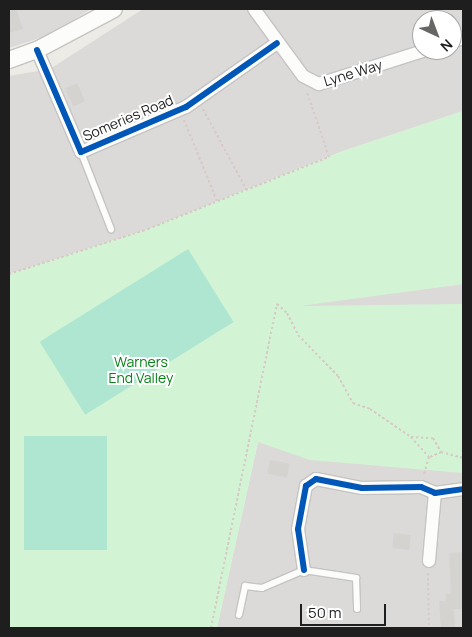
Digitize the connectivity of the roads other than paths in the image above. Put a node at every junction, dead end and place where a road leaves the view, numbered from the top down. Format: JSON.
{"nodes":[{"id":1,"x":114,"y":9,"type":"edge"},
{"id":2,"x":254,"y":9,"type":"edge"},
{"id":3,"x":277,"y":43,"type":"junction"},
{"id":4,"x":37,"y":50,"type":"junction"},
{"id":5,"x":412,"y":54,"type":"edge"},
{"id":6,"x":9,"y":60,"type":"edge"},
{"id":7,"x":81,"y":152,"type":"junction"},
{"id":8,"x":110,"y":229,"type":"dead end"},
{"id":9,"x":463,"y":489,"type":"edge"},
{"id":10,"x":435,"y":493,"type":"junction"},
{"id":11,"x":429,"y":561,"type":"road end"},
{"id":12,"x":304,"y":570,"type":"junction"},
{"id":13,"x":357,"y":609,"type":"dead end"},
{"id":14,"x":238,"y":614,"type":"dead end"}],
"edges":[{"from":1,"to":4,"type":"street"},
{"from":2,"to":3,"type":"street","name":"Lyne Way"},
{"from":3,"to":5,"type":"street","name":"Lyne Way"},
{"from":3,"to":7,"type":"street","name":"Someries Road"},
{"from":4,"to":6,"type":"street"},
{"from":4,"to":7,"type":"street","name":"Someries Road"},
{"from":7,"to":8,"type":"lane"},
{"from":9,"to":10,"type":"street"},
{"from":10,"to":11,"type":"street"},
{"from":10,"to":12,"type":"street"},
{"from":12,"to":13,"type":"lane"},
{"from":12,"to":14,"type":"lane"}]}
